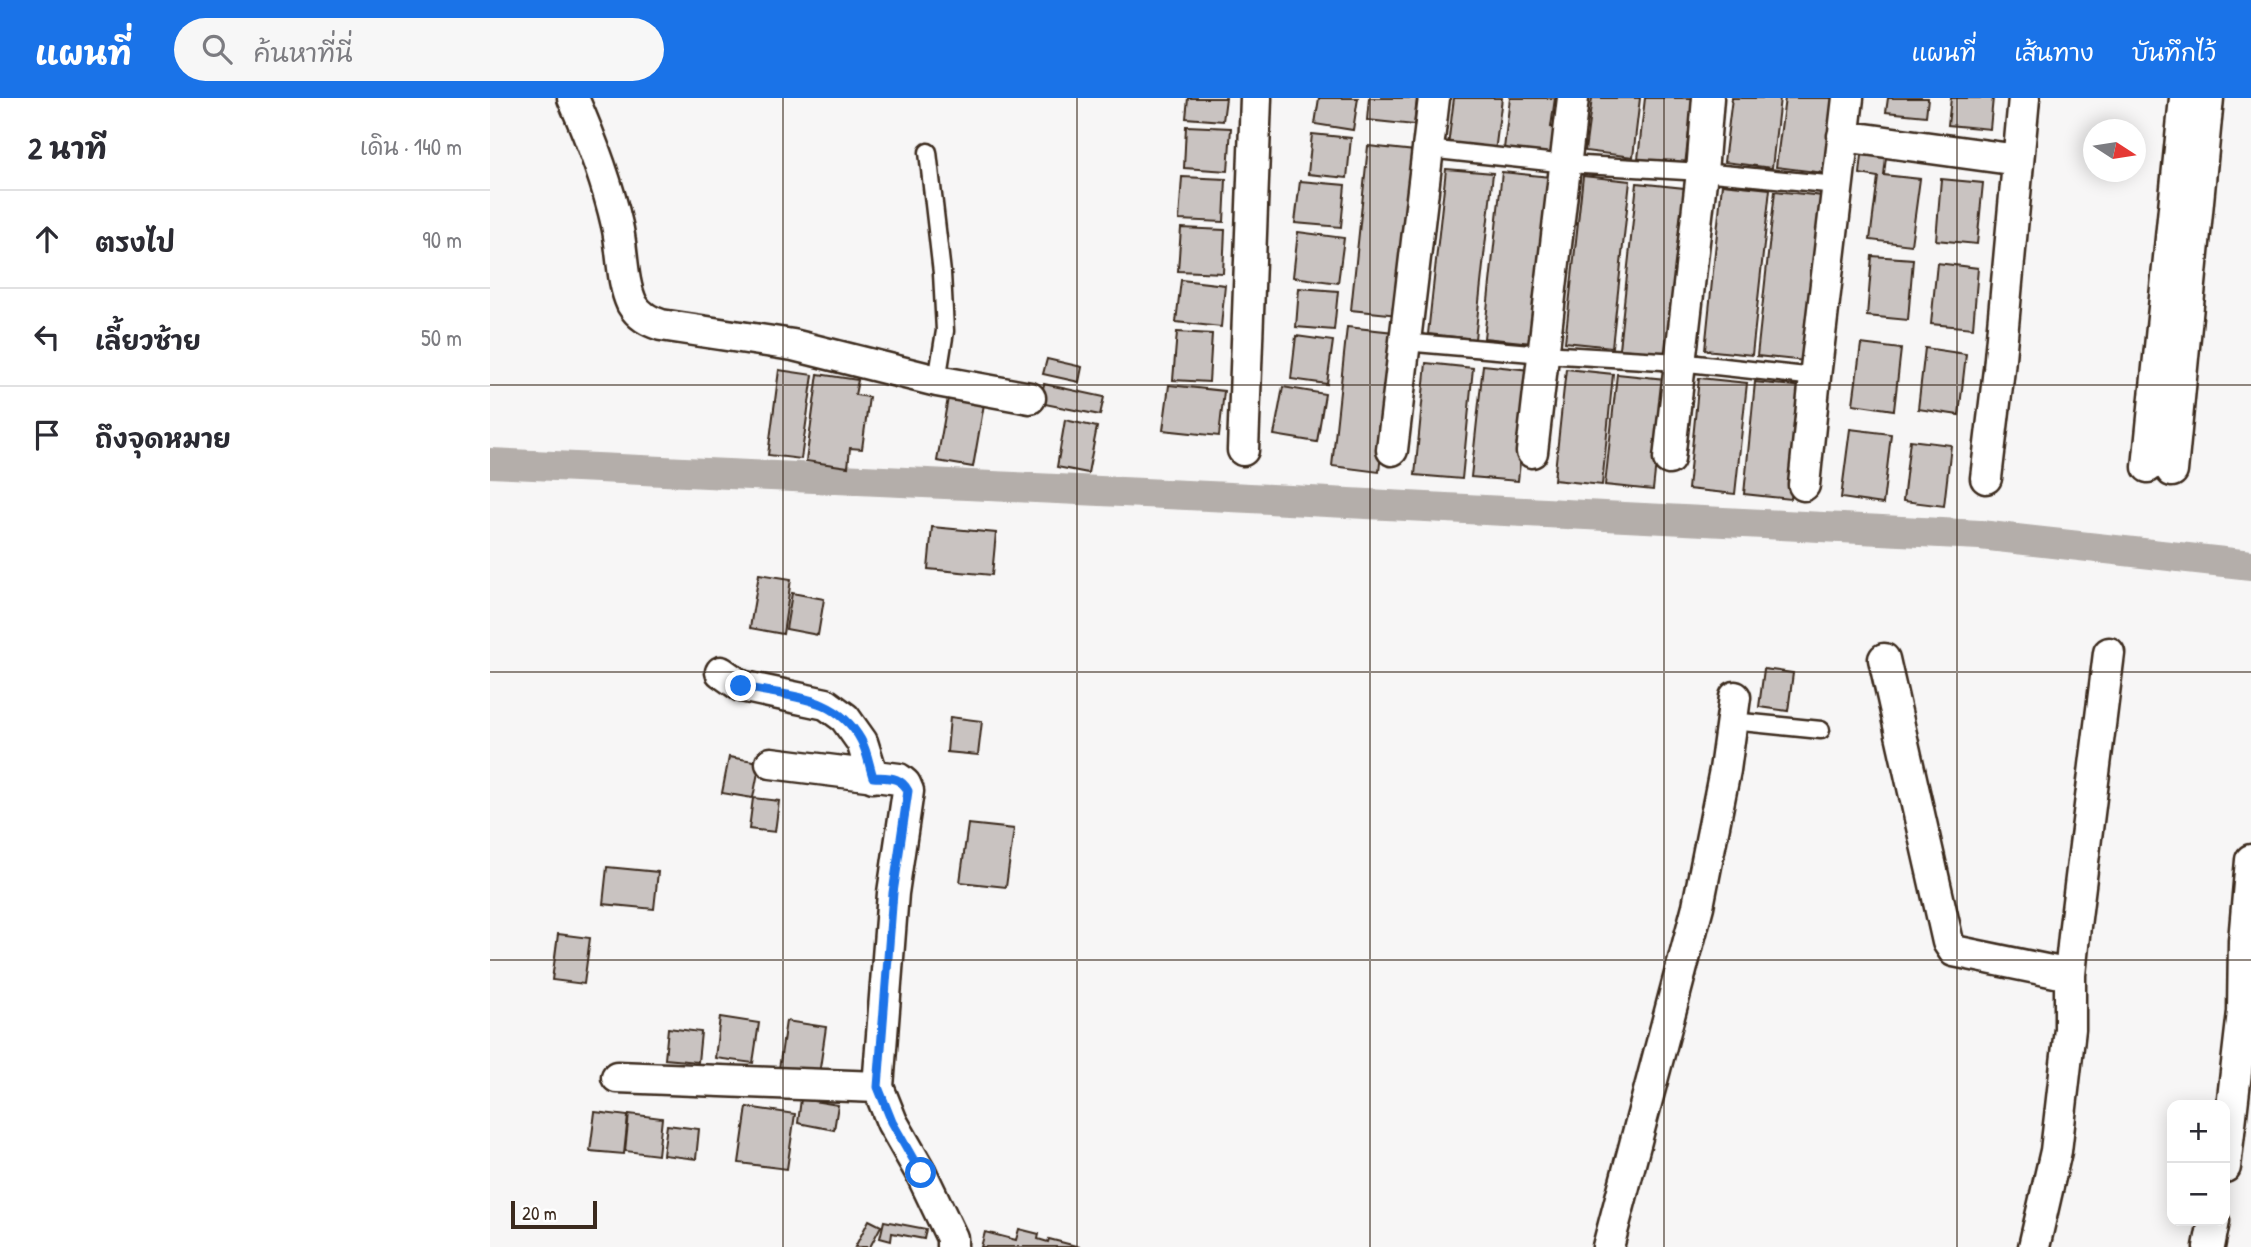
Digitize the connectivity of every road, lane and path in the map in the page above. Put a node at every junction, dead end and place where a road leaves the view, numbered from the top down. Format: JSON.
{"nodes":[{"id":1,"x":573,"y":98,"type":"edge"},
{"id":2,"x":1256,"y":98,"type":"edge"},
{"id":3,"x":1434,"y":98,"type":"edge"},
{"id":4,"x":1573,"y":98,"type":"edge"},
{"id":5,"x":1708,"y":98,"type":"edge"},
{"id":6,"x":1848,"y":98,"type":"edge"},
{"id":7,"x":2024,"y":98,"type":"edge"},
{"id":8,"x":2185,"y":98,"type":"edge"},
{"id":9,"x":2208,"y":98,"type":"edge"},
{"id":10,"x":1843,"y":136,"type":"junction"},
{"id":11,"x":1428,"y":149,"type":"junction"},
{"id":12,"x":928,"y":152,"type":"dead end"},
{"id":13,"x":2018,"y":160,"type":"junction"},
{"id":14,"x":1566,"y":164,"type":"junction"},
{"id":15,"x":1702,"y":172,"type":"junction"},
{"id":16,"x":1837,"y":186,"type":"junction"},
{"id":17,"x":1404,"y":342,"type":"junction"},
{"id":18,"x":1544,"y":355,"type":"junction"},
{"id":19,"x":1679,"y":362,"type":"junction"},
{"id":20,"x":1815,"y":377,"type":"junction"},
{"id":21,"x":937,"y":381,"type":"junction"},
{"id":22,"x":1030,"y":398,"type":"dead end"},
{"id":23,"x":1242,"y":450,"type":"dead end"},
{"id":24,"x":1392,"y":450,"type":"dead end"},
{"id":25,"x":1532,"y":452,"type":"dead end"},
{"id":26,"x":1669,"y":458,"type":"dead end"},
{"id":27,"x":1986,"y":478,"type":"dead end"},
{"id":28,"x":1804,"y":485,"type":"dead end"},
{"id":29,"x":2109,"y":653,"type":"dead end"},
{"id":30,"x":1884,"y":659,"type":"dead end"},
{"id":31,"x":721,"y":671,"type":"dead end"},
{"id":32,"x":1733,"y":709,"type":"joint"},
{"id":33,"x":1821,"y":730,"type":"dead end"},
{"id":34,"x":771,"y":763,"type":"dead end"},
{"id":35,"x":873,"y":777,"type":"junction"},
{"id":36,"x":2251,"y":860,"type":"edge"},
{"id":37,"x":2070,"y":975,"type":"junction"},
{"id":38,"x":617,"y":1077,"type":"dead end"},
{"id":39,"x":878,"y":1087,"type":"junction"},
{"id":40,"x":2225,"y":1163,"type":"edge"},
{"id":41,"x":2213,"y":1226,"type":"edge"},
{"id":42,"x":952,"y":1247,"type":"edge"},
{"id":43,"x":1608,"y":1247,"type":"edge"},
{"id":44,"x":2034,"y":1247,"type":"edge"},
{"id":45,"x":2209,"y":1247,"type":"edge"}],
"edges":[{"from":1,"to":21,"type":"street"},
{"from":2,"to":23,"type":"street"},
{"from":3,"to":11,"type":"street"},
{"from":4,"to":14,"type":"street"},
{"from":5,"to":15,"type":"street"},
{"from":6,"to":10,"type":"street"},
{"from":7,"to":13,"type":"street"},
{"from":8,"to":9,"type":"street"},
{"from":10,"to":13,"type":"street"},
{"from":10,"to":16,"type":"street"},
{"from":11,"to":14,"type":"lane"},
{"from":11,"to":17,"type":"street"},
{"from":12,"to":21,"type":"lane"},
{"from":13,"to":27,"type":"street"},
{"from":14,"to":15,"type":"lane"},
{"from":14,"to":18,"type":"street"},
{"from":15,"to":16,"type":"lane"},
{"from":15,"to":19,"type":"street"},
{"from":16,"to":20,"type":"street"},
{"from":17,"to":18,"type":"lane"},
{"from":17,"to":24,"type":"street"},
{"from":18,"to":19,"type":"lane"},
{"from":18,"to":25,"type":"street"},
{"from":19,"to":20,"type":"lane"},
{"from":19,"to":26,"type":"street"},
{"from":20,"to":28,"type":"street"},
{"from":21,"to":22,"type":"street"},
{"from":29,"to":37,"type":"street"},
{"from":30,"to":37,"type":"street"},
{"from":31,"to":35,"type":"street"},
{"from":32,"to":33,"type":"lane"},
{"from":32,"to":43,"type":"street"},
{"from":34,"to":35,"type":"street"},
{"from":35,"to":39,"type":"street"},
{"from":36,"to":40,"type":"street"},
{"from":37,"to":44,"type":"street"},
{"from":38,"to":39,"type":"street"},
{"from":39,"to":42,"type":"street"},
{"from":41,"to":45,"type":"street"}]}
